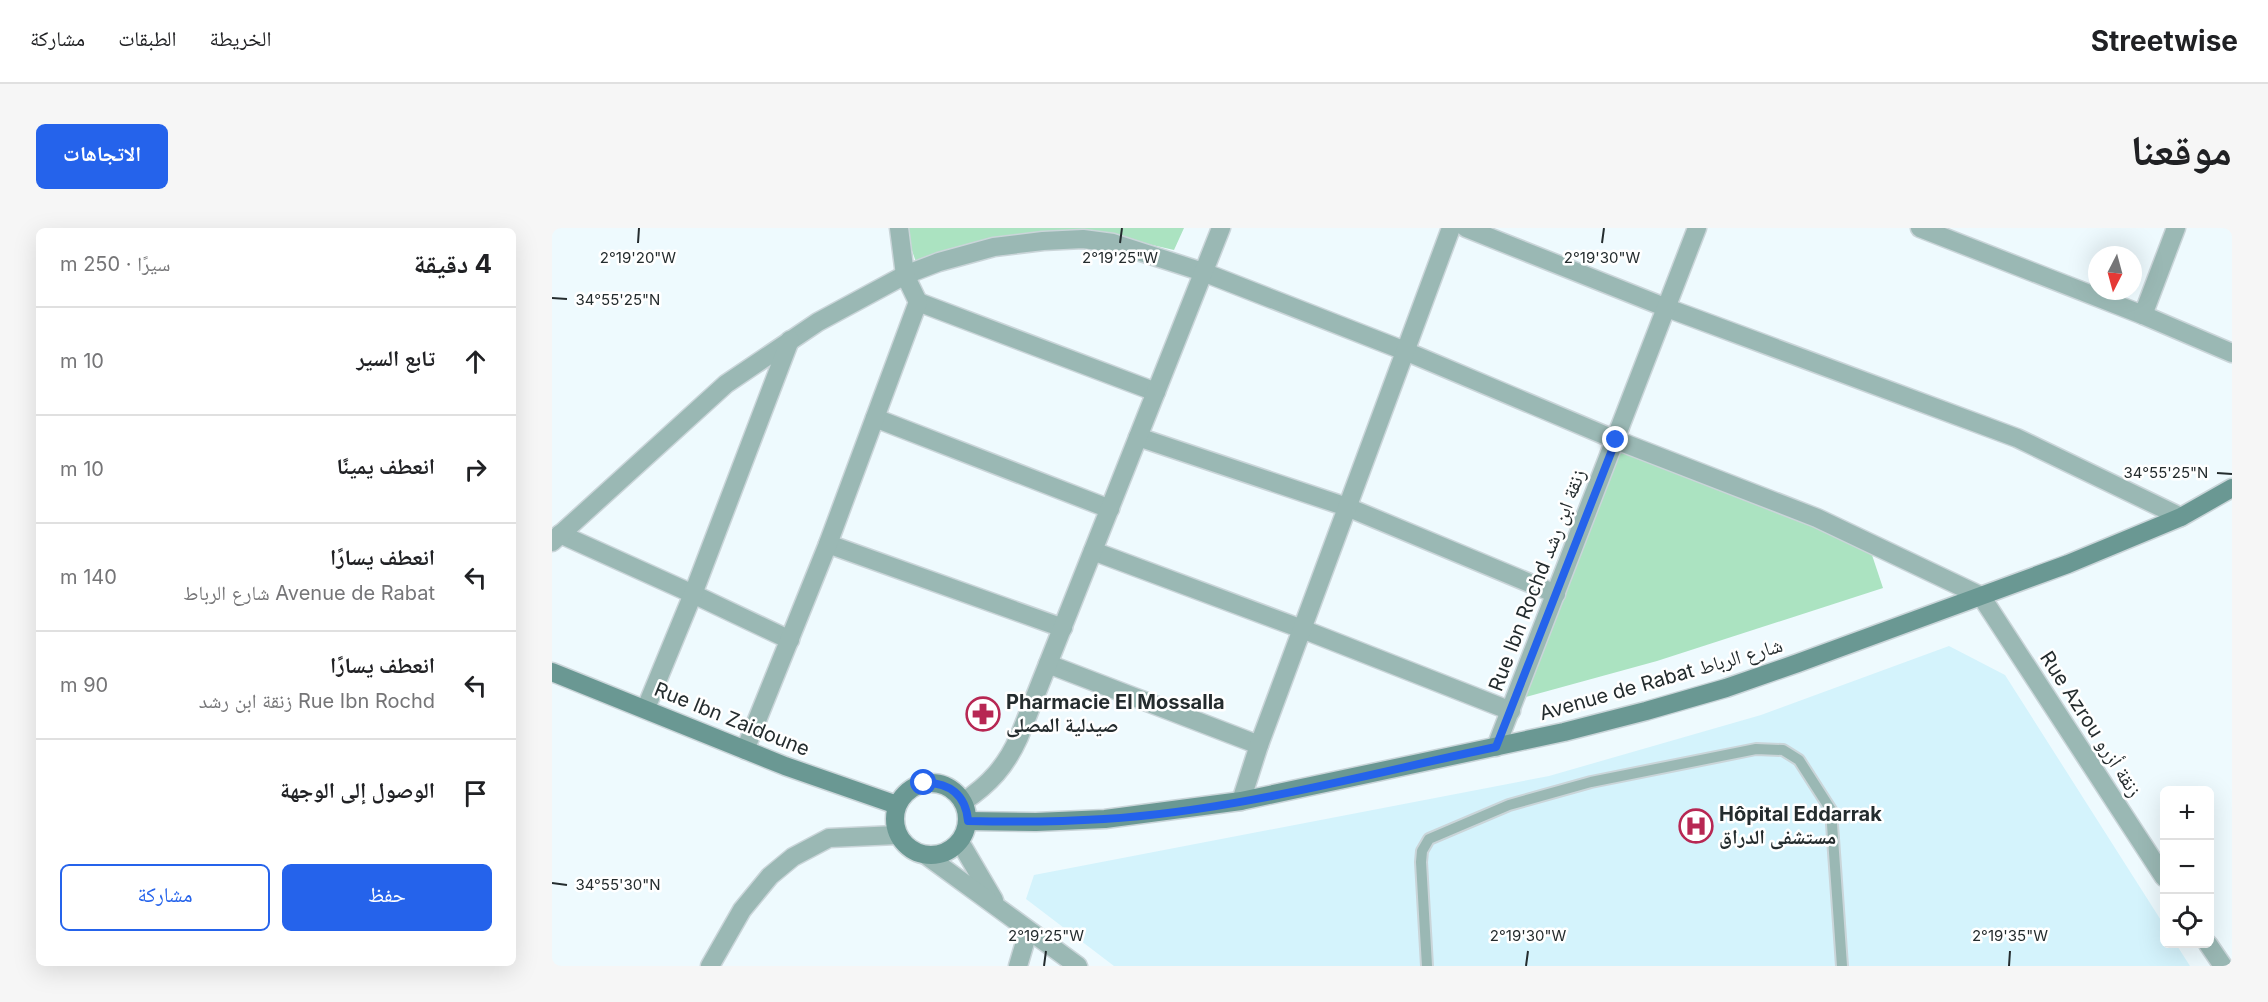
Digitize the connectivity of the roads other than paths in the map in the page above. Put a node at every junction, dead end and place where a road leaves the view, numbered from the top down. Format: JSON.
{"nodes":[{"id":1,"x":899,"y":228,"type":"edge"},
{"id":2,"x":1221,"y":228,"type":"edge"},
{"id":3,"x":1451,"y":228,"type":"edge"},
{"id":4,"x":1466,"y":228,"type":"edge"},
{"id":5,"x":1697,"y":228,"type":"edge"},
{"id":6,"x":1920,"y":228,"type":"edge"},
{"id":7,"x":2175,"y":228,"type":"edge"},
{"id":8,"x":1941,"y":232,"type":"edge"},
{"id":9,"x":1203,"y":272,"type":"junction"},
{"id":10,"x":905,"y":275,"type":"junction"},
{"id":11,"x":918,"y":302,"type":"junction"},
{"id":12,"x":1667,"y":308,"type":"junction"},
{"id":13,"x":2143,"y":315,"type":"junction"},
{"id":14,"x":790,"y":340,"type":"junction"},
{"id":15,"x":1405,"y":351,"type":"junction"},
{"id":16,"x":2232,"y":353,"type":"edge"},
{"id":17,"x":1156,"y":392,"type":"junction"},
{"id":18,"x":875,"y":418,"type":"junction"},
{"id":19,"x":1138,"y":437,"type":"junction"},
{"id":20,"x":1616,"y":440,"type":"junction"},
{"id":21,"x":2232,"y":488,"type":"edge"},
{"id":22,"x":1347,"y":507,"type":"junction"},
{"id":23,"x":1110,"y":509,"type":"junction"},
{"id":24,"x":2181,"y":517,"type":"junction"},
{"id":25,"x":556,"y":538,"type":"edge"},
{"id":26,"x":828,"y":543,"type":"junction"},
{"id":27,"x":1093,"y":551,"type":"junction"},
{"id":28,"x":693,"y":594,"type":"junction"},
{"id":29,"x":1556,"y":594,"type":"junction"},
{"id":30,"x":1981,"y":596,"type":"junction"},
{"id":31,"x":1063,"y":628,"type":"junction"},
{"id":32,"x":1302,"y":629,"type":"junction"},
{"id":33,"x":790,"y":640,"type":"junction"},
{"id":34,"x":1048,"y":664,"type":"junction"},
{"id":35,"x":552,"y":672,"type":"edge"},
{"id":36,"x":646,"y":708,"type":"junction"},
{"id":37,"x":1511,"y":711,"type":"junction"},
{"id":38,"x":1259,"y":745,"type":"junction"},
{"id":39,"x":1496,"y":747,"type":"junction"},
{"id":40,"x":745,"y":750,"type":"junction"},
{"id":41,"x":1241,"y":801,"type":"junction"},
{"id":42,"x":963,"y":802,"type":"junction"},
{"id":43,"x":897,"y":805,"type":"junction"},
{"id":44,"x":968,"y":821,"type":"junction"},
{"id":45,"x":897,"y":835,"type":"junction"},
{"id":46,"x":960,"y":842,"type":"junction"},
{"id":47,"x":927,"y":856,"type":"junction"},
{"id":48,"x":2160,"y":871,"type":"edge"},
{"id":49,"x":998,"y":907,"type":"junction"},
{"id":50,"x":1028,"y":932,"type":"junction"},
{"id":51,"x":2211,"y":948,"type":"edge"},
{"id":52,"x":712,"y":964,"type":"edge"},
{"id":53,"x":1018,"y":966,"type":"edge"},
{"id":54,"x":1078,"y":966,"type":"edge"},
{"id":55,"x":1427,"y":966,"type":"edge"},
{"id":56,"x":1842,"y":966,"type":"edge"},
{"id":57,"x":2223,"y":966,"type":"edge"}],
"edges":[{"from":1,"to":10,"type":"street"},
{"from":2,"to":9,"type":"street"},
{"from":3,"to":15,"type":"street"},
{"from":4,"to":12,"type":"street"},
{"from":5,"to":12,"type":"street","name":"Rue Ibn Rochd زنقة ابن رشد"},
{"from":6,"to":8,"type":"street"},
{"from":7,"to":13,"type":"street"},
{"from":8,"to":13,"type":"street"},
{"from":9,"to":10,"type":"street"},
{"from":9,"to":15,"type":"street"},
{"from":9,"to":17,"type":"street"},
{"from":10,"to":11,"type":"street"},
{"from":10,"to":14,"type":"street"},
{"from":11,"to":17,"type":"street"},
{"from":11,"to":18,"type":"street"},
{"from":12,"to":20,"type":"street","name":"Rue Ibn Rochd زنقة ابن رشد"},
{"from":12,"to":24,"type":"street"},
{"from":13,"to":16,"type":"street"},
{"from":14,"to":25,"type":"street"},
{"from":14,"to":28,"type":"street"},
{"from":15,"to":20,"type":"street"},
{"from":15,"to":22,"type":"street"},
{"from":17,"to":19,"type":"street"},
{"from":18,"to":23,"type":"street"},
{"from":18,"to":26,"type":"street"},
{"from":19,"to":22,"type":"street"},
{"from":19,"to":23,"type":"street"},
{"from":20,"to":29,"type":"street","name":"Rue Ibn Rochd زنقة ابن رشد"},
{"from":20,"to":30,"type":"street"},
{"from":21,"to":24,"type":"street","name":"Avenue de Rabat شارع الرباط"},
{"from":22,"to":29,"type":"street"},
{"from":22,"to":32,"type":"street"},
{"from":23,"to":27,"type":"street"},
{"from":24,"to":30,"type":"street","name":"Avenue de Rabat شارع الرباط"},
{"from":25,"to":28,"type":"street"},
{"from":26,"to":31,"type":"street"},
{"from":26,"to":33,"type":"street"},
{"from":27,"to":31,"type":"street"},
{"from":27,"to":32,"type":"street"},
{"from":28,"to":33,"type":"street"},
{"from":28,"to":36,"type":"street"},
{"from":29,"to":37,"type":"street","name":"Rue Ibn Rochd زنقة ابن رشد"},
{"from":30,"to":39,"type":"street","name":"Avenue de Rabat شارع الرباط"},
{"from":30,"to":48,"type":"street","name":"Rue Azrou زنقة أزرو"},
{"from":31,"to":34,"type":"street"},
{"from":32,"to":37,"type":"street"},
{"from":32,"to":38,"type":"street"},
{"from":33,"to":40,"type":"street"},
{"from":34,"to":38,"type":"street"},
{"from":34,"to":42,"type":"street"},
{"from":35,"to":36,"type":"street","name":"Rue Ibn Zaidoune"},
{"from":36,"to":40,"type":"street","name":"Rue Ibn Zaidoune"},
{"from":37,"to":39,"type":"street","name":"Rue Ibn Rochd زنقة ابن رشد"},
{"from":38,"to":41,"type":"street"},
{"from":39,"to":41,"type":"street","name":"Avenue de Rabat شارع الرباط"},
{"from":40,"to":43,"type":"street","name":"Rue Ibn Zaidoune"},
{"from":41,"to":44,"type":"street","name":"Avenue de Rabat شارع الرباط"},
{"from":42,"to":43,"type":"street"},
{"from":42,"to":44,"type":"street"},
{"from":43,"to":45,"type":"street"},
{"from":44,"to":46,"type":"street"},
{"from":45,"to":47,"type":"street"},
{"from":45,"to":52,"type":"street"},
{"from":46,"to":47,"type":"street"},
{"from":46,"to":49,"type":"street"},
{"from":47,"to":49,"type":"street"},
{"from":49,"to":50,"type":"street"},
{"from":50,"to":53,"type":"street"},
{"from":50,"to":54,"type":"street"},
{"from":51,"to":57,"type":"street"},
{"from":55,"to":56,"type":"lane"}]}
